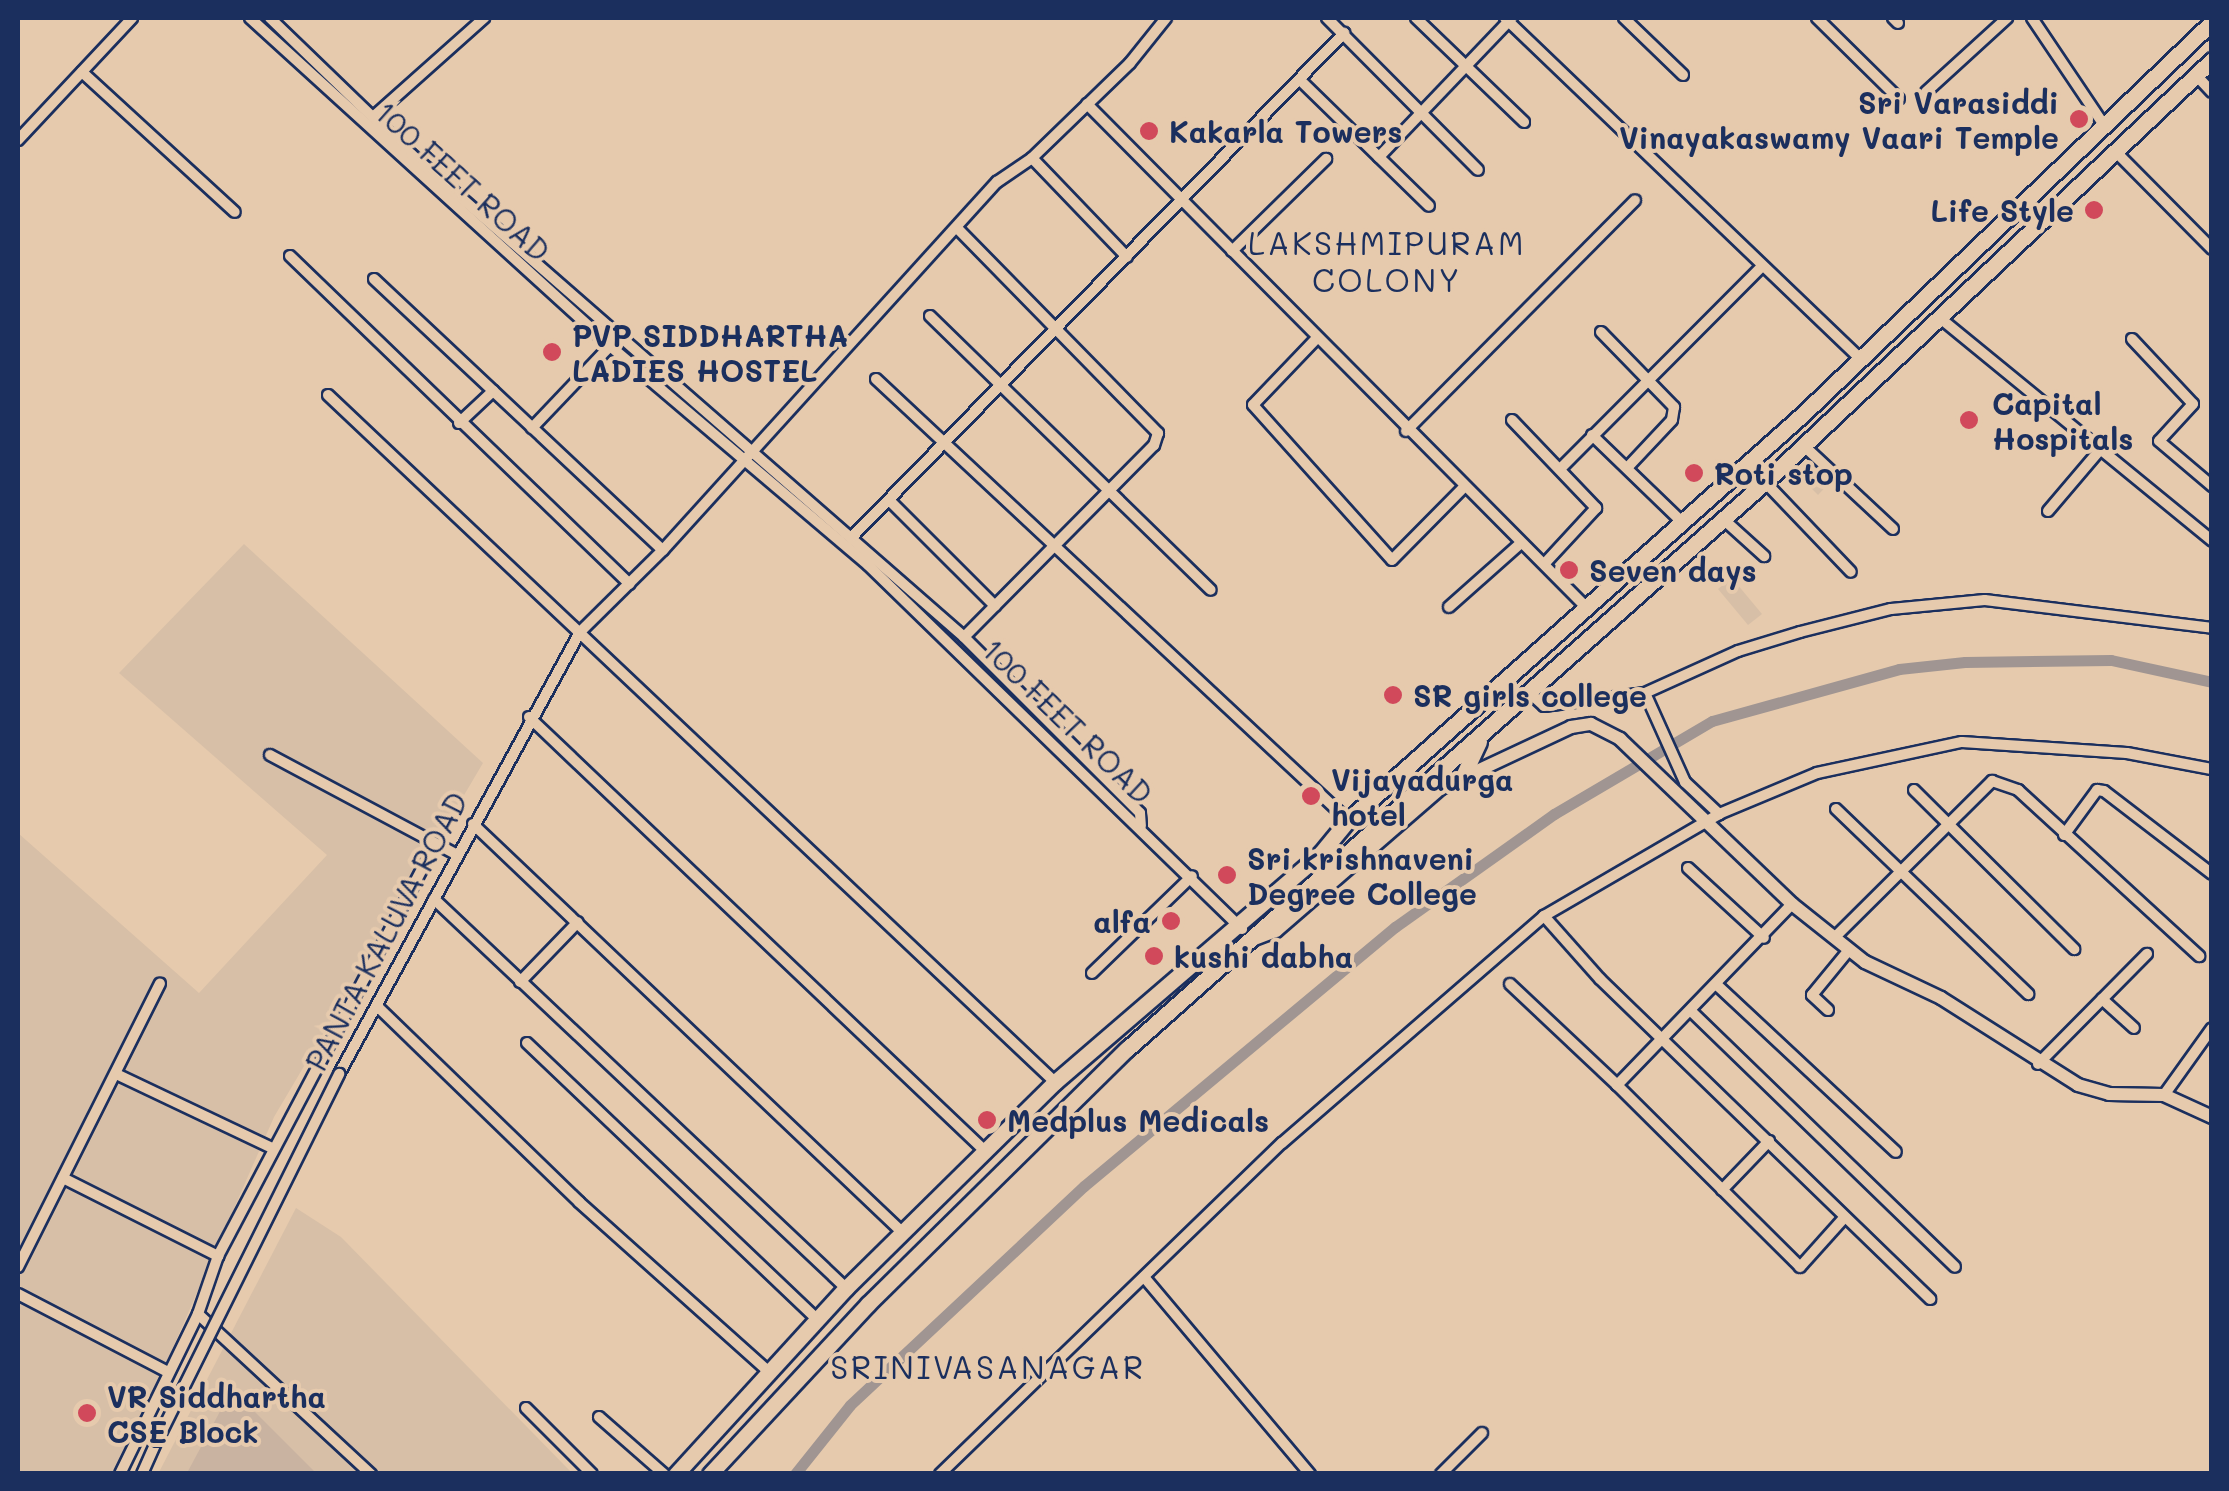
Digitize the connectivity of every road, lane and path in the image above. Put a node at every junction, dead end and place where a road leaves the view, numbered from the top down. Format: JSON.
{"nodes":[{"id":1,"x":132,"y":18,"type":"edge"},
{"id":2,"x":250,"y":18,"type":"edge"},
{"id":3,"x":270,"y":18,"type":"edge"},
{"id":4,"x":484,"y":18,"type":"edge"},
{"id":5,"x":1166,"y":18,"type":"edge"},
{"id":6,"x":1327,"y":18,"type":"edge"},
{"id":7,"x":1416,"y":18,"type":"edge"},
{"id":8,"x":1624,"y":18,"type":"edge"},
{"id":9,"x":1817,"y":18,"type":"edge"},
{"id":10,"x":2007,"y":18,"type":"edge"},
{"id":11,"x":2032,"y":18,"type":"edge"},
{"id":12,"x":1509,"y":19,"type":"edge"},
{"id":13,"x":2212,"y":22,"type":"edge"},
{"id":14,"x":1344,"y":33,"type":"junction"},
{"id":15,"x":2212,"y":60,"type":"edge"},
{"id":16,"x":1465,"y":67,"type":"junction"},
{"id":17,"x":82,"y":72,"type":"junction"},
{"id":18,"x":1684,"y":75,"type":"dead end"},
{"id":19,"x":2196,"y":75,"type":"junction"},
{"id":20,"x":1300,"y":80,"type":"junction"},
{"id":21,"x":1926,"y":92,"type":"dead end"},
{"id":22,"x":2212,"y":92,"type":"edge"},
{"id":23,"x":1899,"y":99,"type":"dead end"},
{"id":24,"x":1088,"y":104,"type":"junction"},
{"id":25,"x":1421,"y":111,"type":"junction"},
{"id":26,"x":373,"y":117,"type":"junction"},
{"id":27,"x":1524,"y":122,"type":"dead end"},
{"id":28,"x":2104,"y":125,"type":"junction"},
{"id":29,"x":18,"y":140,"type":"edge"},
{"id":30,"x":2116,"y":151,"type":"junction"},
{"id":31,"x":1378,"y":156,"type":"junction"},
{"id":32,"x":1032,"y":158,"type":"junction"},
{"id":33,"x":1326,"y":159,"type":"dead end"},
{"id":34,"x":1478,"y":170,"type":"dead end"},
{"id":35,"x":1634,"y":200,"type":"dead end"},
{"id":36,"x":1182,"y":202,"type":"junction"},
{"id":37,"x":1429,"y":206,"type":"dead end"},
{"id":38,"x":235,"y":212,"type":"dead end"},
{"id":39,"x":958,"y":229,"type":"junction"},
{"id":40,"x":2212,"y":249,"type":"edge"},
{"id":41,"x":1232,"y":251,"type":"junction"},
{"id":42,"x":290,"y":256,"type":"dead end"},
{"id":43,"x":1127,"y":257,"type":"junction"},
{"id":44,"x":1760,"y":267,"type":"junction"},
{"id":45,"x":374,"y":279,"type":"dead end"},
{"id":46,"x":930,"y":316,"type":"dead end"},
{"id":47,"x":1940,"y":318,"type":"junction"},
{"id":48,"x":1057,"y":325,"type":"junction"},
{"id":49,"x":1600,"y":332,"type":"dead end"},
{"id":50,"x":1316,"y":338,"type":"junction"},
{"id":51,"x":2132,"y":339,"type":"dead end"},
{"id":52,"x":610,"y":346,"type":"junction"},
{"id":53,"x":1862,"y":360,"type":"junction"},
{"id":54,"x":1648,"y":375,"type":"junction"},
{"id":55,"x":876,"y":380,"type":"dead end"},
{"id":56,"x":1002,"y":382,"type":"junction"},
{"id":57,"x":493,"y":391,"type":"junction"},
{"id":58,"x":328,"y":396,"type":"dead end"},
{"id":59,"x":1512,"y":420,"type":"dead end"},
{"id":60,"x":459,"y":423,"type":"junction"},
{"id":61,"x":532,"y":428,"type":"junction"},
{"id":62,"x":1406,"y":431,"type":"junction"},
{"id":63,"x":1592,"y":435,"type":"junction"},
{"id":64,"x":945,"y":443,"type":"junction"},
{"id":65,"x":1803,"y":445,"type":"junction"},
{"id":66,"x":750,"y":448,"type":"junction"},
{"id":67,"x":2099,"y":451,"type":"junction"},
{"id":68,"x":742,"y":458,"type":"junction"},
{"id":69,"x":1562,"y":467,"type":"junction"},
{"id":70,"x":1627,"y":468,"type":"junction"},
{"id":71,"x":1765,"y":482,"type":"junction"},
{"id":72,"x":2212,"y":486,"type":"edge"},
{"id":73,"x":1464,"y":487,"type":"junction"},
{"id":74,"x":1111,"y":488,"type":"junction"},
{"id":75,"x":889,"y":500,"type":"junction"},
{"id":76,"x":2048,"y":511,"type":"dead end"},
{"id":77,"x":1722,"y":518,"type":"junction"},
{"id":78,"x":1682,"y":522,"type":"junction"},
{"id":79,"x":1892,"y":529,"type":"dead end"},
{"id":80,"x":854,"y":536,"type":"junction"},
{"id":81,"x":2212,"y":541,"type":"edge"},
{"id":82,"x":1520,"y":544,"type":"junction"},
{"id":83,"x":1056,"y":545,"type":"junction"},
{"id":84,"x":663,"y":550,"type":"junction"},
{"id":85,"x":1764,"y":556,"type":"dead end"},
{"id":86,"x":1544,"y":564,"type":"junction"},
{"id":87,"x":1851,"y":572,"type":"dead end"},
{"id":88,"x":630,"y":584,"type":"junction"},
{"id":89,"x":1211,"y":590,"type":"dead end"},
{"id":90,"x":995,"y":606,"type":"junction"},
{"id":91,"x":1449,"y":606,"type":"dead end"},
{"id":92,"x":1587,"y":608,"type":"junction"},
{"id":93,"x":2212,"y":628,"type":"edge"},
{"id":94,"x":580,"y":632,"type":"junction"},
{"id":95,"x":964,"y":637,"type":"junction"},
{"id":96,"x":1645,"y":693,"type":"junction"},
{"id":97,"x":1530,"y":694,"type":"junction"},
{"id":98,"x":529,"y":717,"type":"junction"},
{"id":99,"x":1492,"y":727,"type":"junction"},
{"id":100,"x":270,"y":755,"type":"dead end"},
{"id":101,"x":2212,"y":769,"type":"edge"},
{"id":102,"x":1463,"y":776,"type":"junction"},
{"id":103,"x":1914,"y":790,"type":"dead end"},
{"id":104,"x":1836,"y":809,"type":"dead end"},
{"id":105,"x":1348,"y":820,"type":"junction"},
{"id":106,"x":1714,"y":820,"type":"junction"},
{"id":107,"x":1946,"y":821,"type":"junction"},
{"id":108,"x":473,"y":824,"type":"junction"},
{"id":109,"x":1141,"y":826,"type":"junction"},
{"id":110,"x":2064,"y":835,"type":"junction"},
{"id":111,"x":435,"y":844,"type":"junction"},
{"id":112,"x":456,"y":855,"type":"junction"},
{"id":113,"x":1688,"y":868,"type":"dead end"},
{"id":114,"x":1898,"y":868,"type":"junction"},
{"id":115,"x":2212,"y":874,"type":"edge"},
{"id":116,"x":1192,"y":876,"type":"junction"},
{"id":117,"x":434,"y":899,"type":"junction"},
{"id":118,"x":1792,"y":904,"type":"junction"},
{"id":119,"x":1544,"y":916,"type":"junction"},
{"id":120,"x":578,"y":922,"type":"junction"},
{"id":121,"x":1238,"y":925,"type":"junction"},
{"id":122,"x":1764,"y":938,"type":"junction"},
{"id":123,"x":1834,"y":938,"type":"junction"},
{"id":124,"x":1252,"y":940,"type":"junction"},
{"id":125,"x":2074,"y":949,"type":"dead end"},
{"id":126,"x":1849,"y":950,"type":"junction"},
{"id":127,"x":2146,"y":954,"type":"dead end"},
{"id":128,"x":2199,"y":956,"type":"dead end"},
{"id":129,"x":1092,"y":972,"type":"dead end"},
{"id":130,"x":520,"y":982,"type":"junction"},
{"id":131,"x":160,"y":984,"type":"dead end"},
{"id":132,"x":1510,"y":984,"type":"dead end"},
{"id":133,"x":1718,"y":986,"type":"junction"},
{"id":134,"x":1159,"y":989,"type":"junction"},
{"id":135,"x":2028,"y":994,"type":"dead end"},
{"id":136,"x":2102,"y":998,"type":"junction"},
{"id":137,"x":380,"y":1008,"type":"junction"},
{"id":138,"x":1173,"y":1009,"type":"junction"},
{"id":139,"x":1828,"y":1010,"type":"dead end"},
{"id":140,"x":1692,"y":1012,"type":"junction"},
{"id":141,"x":2134,"y":1028,"type":"dead end"},
{"id":142,"x":2212,"y":1028,"type":"edge"},
{"id":143,"x":1664,"y":1039,"type":"junction"},
{"id":144,"x":527,"y":1042,"type":"dead end"},
{"id":145,"x":2038,"y":1064,"type":"junction"},
{"id":146,"x":116,"y":1074,"type":"junction"},
{"id":147,"x":1055,"y":1082,"type":"junction"},
{"id":148,"x":1617,"y":1085,"type":"junction"},
{"id":149,"x":2164,"y":1095,"type":"junction"},
{"id":150,"x":2212,"y":1117,"type":"edge"},
{"id":151,"x":1768,"y":1141,"type":"junction"},
{"id":152,"x":272,"y":1148,"type":"junction"},
{"id":153,"x":985,"y":1150,"type":"junction"},
{"id":154,"x":1896,"y":1152,"type":"dead end"},
{"id":155,"x":64,"y":1178,"type":"junction"},
{"id":156,"x":1722,"y":1190,"type":"junction"},
{"id":157,"x":1843,"y":1219,"type":"junction"},
{"id":158,"x":902,"y":1233,"type":"junction"},
{"id":159,"x":218,"y":1256,"type":"junction"},
{"id":160,"x":18,"y":1267,"type":"edge"},
{"id":161,"x":1955,"y":1267,"type":"dead end"},
{"id":162,"x":1144,"y":1277,"type":"junction"},
{"id":163,"x":846,"y":1288,"type":"junction"},
{"id":164,"x":18,"y":1294,"type":"edge"},
{"id":165,"x":1930,"y":1299,"type":"dead end"},
{"id":166,"x":198,"y":1314,"type":"junction"},
{"id":167,"x":817,"y":1319,"type":"junction"},
{"id":168,"x":168,"y":1372,"type":"junction"},
{"id":169,"x":769,"y":1372,"type":"junction"},
{"id":170,"x":526,"y":1408,"type":"dead end"},
{"id":171,"x":599,"y":1417,"type":"dead end"},
{"id":172,"x":1482,"y":1433,"type":"dead end"},
{"id":173,"x":120,"y":1474,"type":"edge"},
{"id":174,"x":142,"y":1474,"type":"edge"},
{"id":175,"x":370,"y":1474,"type":"edge"},
{"id":176,"x":592,"y":1474,"type":"edge"},
{"id":177,"x":664,"y":1474,"type":"edge"},
{"id":178,"x":676,"y":1474,"type":"edge"},
{"id":179,"x":710,"y":1474,"type":"edge"},
{"id":180,"x":940,"y":1474,"type":"edge"},
{"id":181,"x":1310,"y":1474,"type":"edge"},
{"id":182,"x":1441,"y":1474,"type":"edge"}],
"edges":[{"from":1,"to":17,"type":"street"},
{"from":2,"to":52,"type":"street","name":"100 FEET ROAD"},
{"from":3,"to":26,"type":"street","name":"100 FEET ROAD"},
{"from":4,"to":26,"type":"street"},
{"from":5,"to":24,"type":"street","name":"PANTA KALUVA ROAD"},
{"from":6,"to":14,"type":"street"},
{"from":7,"to":16,"type":"street"},
{"from":8,"to":18,"type":"street"},
{"from":9,"to":23,"type":"street"},
{"from":10,"to":21,"type":"street"},
{"from":11,"to":28,"type":"street"},
{"from":12,"to":16,"type":"street"},
{"from":12,"to":44,"type":"street"},
{"from":13,"to":28,"type":"highway"},
{"from":14,"to":20,"type":"street"},
{"from":14,"to":25,"type":"street"},
{"from":15,"to":19,"type":"highway"},
{"from":16,"to":25,"type":"street"},
{"from":16,"to":27,"type":"street"},
{"from":17,"to":29,"type":"street"},
{"from":17,"to":38,"type":"street"},
{"from":19,"to":22,"type":"street"},
{"from":19,"to":30,"type":"highway"},
{"from":20,"to":31,"type":"street"},
{"from":20,"to":36,"type":"street"},
{"from":24,"to":32,"type":"street","name":"PANTA KALUVA ROAD"},
{"from":24,"to":36,"type":"street"},
{"from":25,"to":31,"type":"street"},
{"from":25,"to":34,"type":"street"},
{"from":26,"to":66,"type":"street","name":"100 FEET ROAD"},
{"from":28,"to":53,"type":"highway"},
{"from":30,"to":40,"type":"street"},
{"from":30,"to":47,"type":"highway"},
{"from":31,"to":37,"type":"street"},
{"from":32,"to":39,"type":"street","name":"PANTA KALUVA ROAD"},
{"from":32,"to":43,"type":"street"},
{"from":33,"to":41,"type":"street"},
{"from":35,"to":62,"type":"street"},
{"from":36,"to":41,"type":"street"},
{"from":36,"to":43,"type":"street"},
{"from":39,"to":48,"type":"street"},
{"from":39,"to":66,"type":"street","name":"PANTA KALUVA ROAD"},
{"from":41,"to":50,"type":"street"},
{"from":42,"to":60,"type":"street"},
{"from":43,"to":48,"type":"street"},
{"from":44,"to":53,"type":"street"},
{"from":44,"to":54,"type":"street"},
{"from":45,"to":57,"type":"street"},
{"from":46,"to":56,"type":"street"},
{"from":47,"to":65,"type":"highway"},
{"from":47,"to":67,"type":"street"},
{"from":48,"to":56,"type":"street"},
{"from":48,"to":74,"type":"street"},
{"from":49,"to":54,"type":"street"},
{"from":50,"to":62,"type":"street"},
{"from":50,"to":73,"type":"street"},
{"from":51,"to":72,"type":"street"},
{"from":52,"to":61,"type":"street"},
{"from":52,"to":68,"type":"street","name":"100 FEET ROAD"},
{"from":53,"to":78,"type":"highway"},
{"from":54,"to":63,"type":"street"},
{"from":54,"to":70,"type":"street"},
{"from":55,"to":64,"type":"street"},
{"from":56,"to":64,"type":"street"},
{"from":56,"to":74,"type":"street"},
{"from":57,"to":60,"type":"street"},
{"from":57,"to":61,"type":"street"},
{"from":58,"to":94,"type":"street"},
{"from":59,"to":69,"type":"street"},
{"from":60,"to":88,"type":"street"},
{"from":61,"to":84,"type":"street"},
{"from":62,"to":73,"type":"street"},
{"from":63,"to":69,"type":"street"},
{"from":63,"to":70,"type":"street"},
{"from":64,"to":75,"type":"street"},
{"from":64,"to":83,"type":"street"},
{"from":65,"to":71,"type":"highway"},
{"from":65,"to":79,"type":"street"},
{"from":66,"to":68,"type":"street","name":"PANTA KALUVA ROAD"},
{"from":66,"to":80,"type":"street","name":"100 FEET ROAD"},
{"from":67,"to":76,"type":"street"},
{"from":67,"to":81,"type":"street"},
{"from":68,"to":84,"type":"street","name":"PANTA KALUVA ROAD"},
{"from":68,"to":109,"type":"street","name":"100 FEET ROAD"},
{"from":69,"to":86,"type":"street"},
{"from":70,"to":78,"type":"street"},
{"from":71,"to":77,"type":"highway"},
{"from":71,"to":87,"type":"street"},
{"from":73,"to":82,"type":"street"},
{"from":74,"to":83,"type":"street"},
{"from":74,"to":89,"type":"street"},
{"from":75,"to":80,"type":"street"},
{"from":75,"to":90,"type":"street"},
{"from":77,"to":85,"type":"street"},
{"from":77,"to":97,"type":"highway"},
{"from":78,"to":92,"type":"highway"},
{"from":80,"to":95,"type":"street","name":"100 FEET ROAD"},
{"from":82,"to":86,"type":"street"},
{"from":82,"to":91,"type":"street"},
{"from":83,"to":90,"type":"street"},
{"from":83,"to":105,"type":"street"},
{"from":84,"to":88,"type":"street","name":"PANTA KALUVA ROAD"},
{"from":86,"to":92,"type":"street"},
{"from":88,"to":94,"type":"street","name":"PANTA KALUVA ROAD"},
{"from":90,"to":95,"type":"street"},
{"from":92,"to":105,"type":"highway"},
{"from":93,"to":96,"type":"street"},
{"from":94,"to":98,"type":"street","name":"PANTA KALUVA ROAD"},
{"from":94,"to":147,"type":"street"},
{"from":95,"to":109,"type":"street","name":"100 FEET ROAD"},
{"from":96,"to":97,"type":"street"},
{"from":96,"to":106,"type":"street"},
{"from":97,"to":99,"type":"highway"},
{"from":98,"to":108,"type":"street","name":"PANTA KALUVA ROAD"},
{"from":98,"to":153,"type":"street"},
{"from":99,"to":102,"type":"highway"},
{"from":99,"to":124,"type":"highway"},
{"from":100,"to":111,"type":"street"},
{"from":101,"to":106,"type":"street"},
{"from":102,"to":106,"type":"main road"},
{"from":102,"to":124,"type":"main road"},
{"from":103,"to":107,"type":"street"},
{"from":104,"to":114,"type":"street"},
{"from":105,"to":121,"type":"highway"},
{"from":106,"to":118,"type":"main road"},
{"from":106,"to":119,"type":"street"},
{"from":107,"to":110,"type":"street"},
{"from":107,"to":114,"type":"street"},
{"from":107,"to":125,"type":"street"},
{"from":108,"to":112,"type":"street","name":"PANTA KALUVA ROAD"},
{"from":108,"to":120,"type":"street"},
{"from":109,"to":116,"type":"street"},
{"from":110,"to":115,"type":"street"},
{"from":110,"to":128,"type":"street"},
{"from":111,"to":112,"type":"street"},
{"from":111,"to":152,"type":"street"},
{"from":112,"to":117,"type":"street","name":"PANTA KALUVA ROAD"},
{"from":113,"to":122,"type":"street"},
{"from":114,"to":123,"type":"street"},
{"from":114,"to":135,"type":"street"},
{"from":116,"to":121,"type":"street"},
{"from":116,"to":129,"type":"street"},
{"from":117,"to":130,"type":"street"},
{"from":117,"to":137,"type":"street","name":"PANTA KALUVA ROAD"},
{"from":118,"to":122,"type":"street"},
{"from":118,"to":123,"type":"main road"},
{"from":119,"to":143,"type":"street"},
{"from":119,"to":162,"type":"street"},
{"from":120,"to":130,"type":"street"},
{"from":120,"to":158,"type":"street"},
{"from":121,"to":124,"type":"street"},
{"from":121,"to":134,"type":"highway"},
{"from":122,"to":133,"type":"street"},
{"from":123,"to":126,"type":"main road"},
{"from":124,"to":138,"type":"highway"},
{"from":126,"to":139,"type":"street"},
{"from":126,"to":145,"type":"main road"},
{"from":127,"to":136,"type":"street"},
{"from":130,"to":163,"type":"street"},
{"from":131,"to":146,"type":"street"},
{"from":132,"to":148,"type":"street"},
{"from":133,"to":140,"type":"street"},
{"from":133,"to":154,"type":"street"},
{"from":134,"to":138,"type":"highway"},
{"from":134,"to":147,"type":"highway"},
{"from":136,"to":141,"type":"street"},
{"from":136,"to":145,"type":"street"},
{"from":137,"to":169,"type":"street"},
{"from":137,"to":174,"type":"street","name":"PANTA KALUVA ROAD","bridge":true},
{"from":138,"to":179,"type":"highway"},
{"from":140,"to":143,"type":"street"},
{"from":140,"to":161,"type":"street"},
{"from":142,"to":149,"type":"street"},
{"from":143,"to":148,"type":"street"},
{"from":143,"to":151,"type":"street"},
{"from":144,"to":167,"type":"street"},
{"from":145,"to":149,"type":"main road"},
{"from":146,"to":152,"type":"street"},
{"from":146,"to":155,"type":"street"},
{"from":147,"to":153,"type":"highway"},
{"from":148,"to":156,"type":"street"},
{"from":149,"to":150,"type":"main road"},
{"from":151,"to":156,"type":"street"},
{"from":151,"to":157,"type":"street"},
{"from":152,"to":159,"type":"street"},
{"from":153,"to":158,"type":"highway"},
{"from":155,"to":159,"type":"street"},
{"from":155,"to":160,"type":"street"},
{"from":156,"to":157,"type":"street"},
{"from":157,"to":165,"type":"street"},
{"from":158,"to":163,"type":"highway"},
{"from":159,"to":166,"type":"street"},
{"from":162,"to":180,"type":"street"},
{"from":162,"to":181,"type":"street"},
{"from":163,"to":167,"type":"highway"},
{"from":164,"to":168,"type":"street"},
{"from":166,"to":168,"type":"street"},
{"from":166,"to":175,"type":"street"},
{"from":167,"to":169,"type":"highway"},
{"from":168,"to":173,"type":"street"},
{"from":169,"to":178,"type":"highway"},
{"from":170,"to":176,"type":"street"},
{"from":171,"to":177,"type":"street"},
{"from":172,"to":182,"type":"street"}]}
